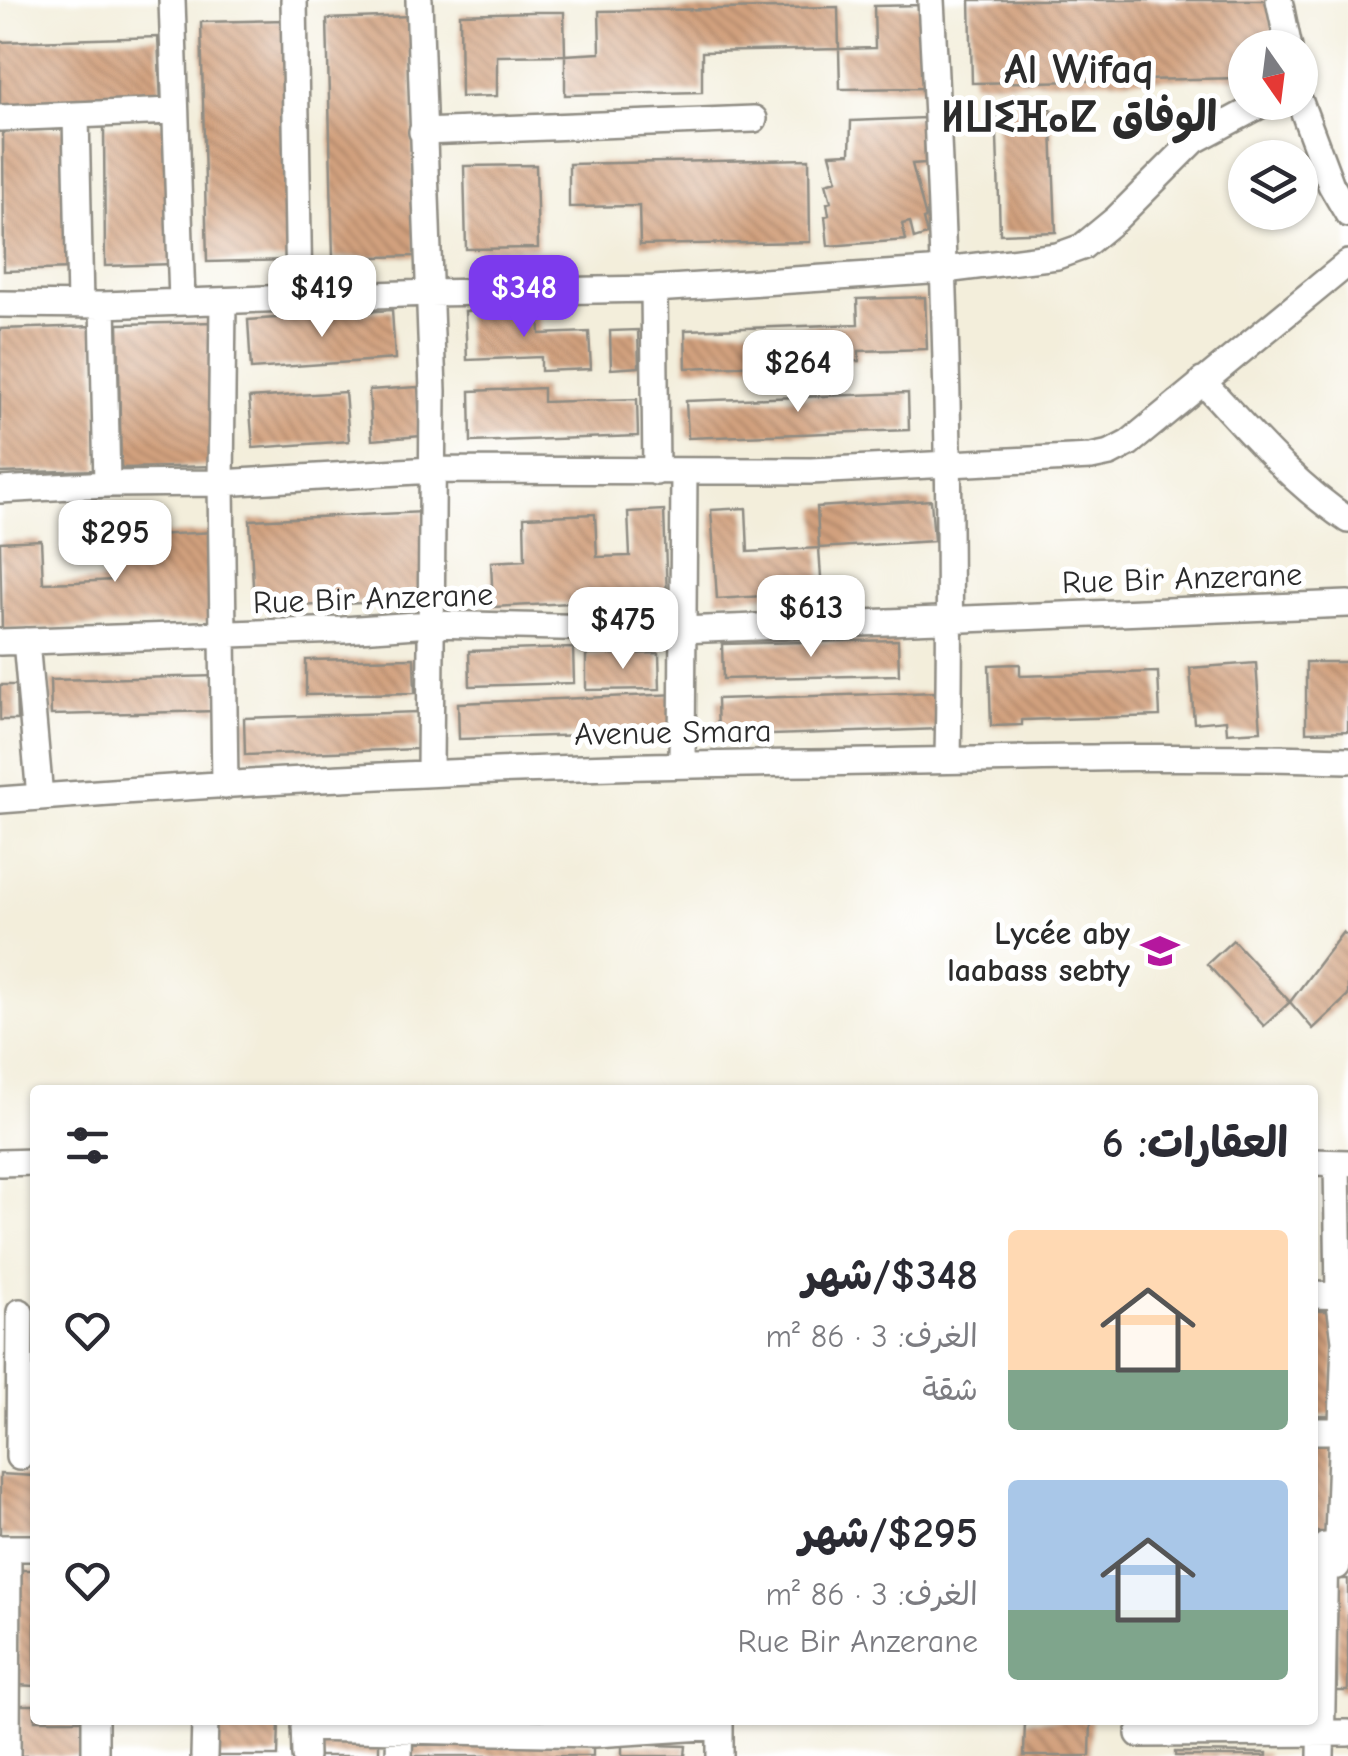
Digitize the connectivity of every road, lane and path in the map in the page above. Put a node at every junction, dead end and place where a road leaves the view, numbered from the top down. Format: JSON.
{"nodes":[{"id":1,"x":172,"y":0,"type":"edge"},
{"id":2,"x":294,"y":0,"type":"edge"},
{"id":3,"x":419,"y":0,"type":"edge"},
{"id":4,"x":931,"y":0,"type":"edge"},
{"id":5,"x":1279,"y":0,"type":"edge"},
{"id":6,"x":1285,"y":30,"type":"edge"},
{"id":7,"x":174,"y":111,"type":"junction"},
{"id":8,"x":76,"y":116,"type":"junction"},
{"id":9,"x":0,"y":118,"type":"edge"},
{"id":10,"x":754,"y":119,"type":"dead end"},
{"id":11,"x":1232,"y":120,"type":"edge"},
{"id":12,"x":1306,"y":120,"type":"edge"},
{"id":13,"x":422,"y":132,"type":"junction"},
{"id":14,"x":1348,"y":214,"type":"edge"},
{"id":15,"x":1348,"y":263,"type":"edge"},
{"id":16,"x":945,"y":270,"type":"junction"},
{"id":17,"x":654,"y":289,"type":"junction"},
{"id":18,"x":430,"y":293,"type":"junction"},
{"id":19,"x":299,"y":297,"type":"junction"},
{"id":20,"x":222,"y":301,"type":"junction"},
{"id":21,"x":182,"y":302,"type":"junction"},
{"id":22,"x":0,"y":304,"type":"edge"},
{"id":23,"x":92,"y":304,"type":"junction"},
{"id":24,"x":1202,"y":381,"type":"junction"},
{"id":25,"x":946,"y":466,"type":"junction"},
{"id":26,"x":432,"y":470,"type":"junction"},
{"id":27,"x":684,"y":471,"type":"junction"},
{"id":28,"x":656,"y":472,"type":"junction"},
{"id":29,"x":220,"y":483,"type":"junction"},
{"id":30,"x":107,"y":484,"type":"junction"},
{"id":31,"x":0,"y":490,"type":"edge"},
{"id":32,"x":1348,"y":520,"type":"edge"},
{"id":33,"x":1348,"y":604,"type":"edge"},
{"id":34,"x":951,"y":620,"type":"junction"},
{"id":35,"x":430,"y":624,"type":"junction"},
{"id":36,"x":681,"y":630,"type":"junction"},
{"id":37,"x":222,"y":634,"type":"junction"},
{"id":38,"x":26,"y":641,"type":"junction"},
{"id":39,"x":0,"y":642,"type":"edge"},
{"id":40,"x":948,"y":758,"type":"junction"},
{"id":41,"x":1348,"y":760,"type":"edge"},
{"id":42,"x":682,"y":763,"type":"junction"},
{"id":43,"x":430,"y":772,"type":"junction"},
{"id":44,"x":225,"y":786,"type":"junction"},
{"id":45,"x":40,"y":797,"type":"junction"},
{"id":46,"x":0,"y":800,"type":"edge"},
{"id":47,"x":30,"y":1162,"type":"edge"},
{"id":48,"x":0,"y":1163,"type":"edge"},
{"id":49,"x":1333,"y":1163,"type":"edge"},
{"id":50,"x":1318,"y":1295,"type":"edge"},
{"id":51,"x":1344,"y":1296,"type":"edge"},
{"id":52,"x":18,"y":1312,"type":"edge"},
{"id":53,"x":1345,"y":1394,"type":"edge"},
{"id":54,"x":1318,"y":1431,"type":"edge"},
{"id":55,"x":1341,"y":1431,"type":"junction"},
{"id":56,"x":18,"y":1456,"type":"edge"},
{"id":57,"x":1344,"y":1482,"type":"edge"},
{"id":58,"x":4,"y":1548,"type":"edge"},
{"id":59,"x":30,"y":1548,"type":"edge"},
{"id":60,"x":1331,"y":1555,"type":"edge"},
{"id":61,"x":1319,"y":1629,"type":"edge"},
{"id":62,"x":4,"y":1690,"type":"edge"},
{"id":63,"x":30,"y":1692,"type":"edge"},
{"id":64,"x":95,"y":1725,"type":"edge"},
{"id":65,"x":205,"y":1725,"type":"edge"},
{"id":66,"x":304,"y":1725,"type":"edge"},
{"id":67,"x":312,"y":1725,"type":"edge"},
{"id":68,"x":702,"y":1725,"type":"edge"},
{"id":69,"x":720,"y":1725,"type":"edge"},
{"id":70,"x":1348,"y":1733,"type":"edge"},
{"id":71,"x":399,"y":1736,"type":"edge"},
{"id":72,"x":595,"y":1737,"type":"edge"},
{"id":73,"x":1139,"y":1737,"type":"edge"},
{"id":74,"x":1321,"y":1744,"type":"edge"},
{"id":75,"x":7,"y":1756,"type":"edge"},
{"id":76,"x":94,"y":1756,"type":"edge"},
{"id":77,"x":204,"y":1756,"type":"edge"},
{"id":78,"x":304,"y":1756,"type":"edge"},
{"id":79,"x":720,"y":1756,"type":"edge"}],
"edges":[{"from":1,"to":7,"type":"street"},
{"from":2,"to":19,"type":"street"},
{"from":3,"to":13,"type":"street"},
{"from":4,"to":16,"type":"street"},
{"from":5,"to":6,"type":"street"},
{"from":7,"to":8,"type":"street"},
{"from":7,"to":21,"type":"street"},
{"from":8,"to":9,"type":"street"},
{"from":8,"to":23,"type":"street"},
{"from":10,"to":13,"type":"street"},
{"from":11,"to":16,"type":"street"},
{"from":12,"to":14,"type":"street"},
{"from":13,"to":18,"type":"street"},
{"from":15,"to":24,"type":"street"},
{"from":16,"to":17,"type":"street"},
{"from":16,"to":25,"type":"street"},
{"from":17,"to":18,"type":"street"},
{"from":17,"to":28,"type":"street"},
{"from":18,"to":19,"type":"street"},
{"from":18,"to":26,"type":"street"},
{"from":19,"to":20,"type":"street"},
{"from":20,"to":21,"type":"street"},
{"from":20,"to":29,"type":"street"},
{"from":21,"to":23,"type":"street"},
{"from":22,"to":23,"type":"street"},
{"from":23,"to":30,"type":"street"},
{"from":24,"to":25,"type":"street"},
{"from":24,"to":32,"type":"street"},
{"from":25,"to":27,"type":"street"},
{"from":25,"to":34,"type":"street"},
{"from":26,"to":28,"type":"street"},
{"from":26,"to":29,"type":"street"},
{"from":26,"to":35,"type":"street"},
{"from":27,"to":28,"type":"street"},
{"from":27,"to":36,"type":"street"},
{"from":29,"to":30,"type":"street"},
{"from":29,"to":37,"type":"street"},
{"from":30,"to":31,"type":"street"},
{"from":33,"to":34,"type":"street","name":"Rue Bir Anzerane"},
{"from":34,"to":36,"type":"street","name":"Rue Bir Anzerane"},
{"from":34,"to":40,"type":"street"},
{"from":35,"to":36,"type":"street","name":"Rue Bir Anzerane"},
{"from":35,"to":37,"type":"street","name":"Rue Bir Anzerane"},
{"from":35,"to":43,"type":"street"},
{"from":36,"to":42,"type":"street"},
{"from":37,"to":38,"type":"street","name":"Rue Bir Anzerane"},
{"from":37,"to":44,"type":"street"},
{"from":38,"to":39,"type":"street","name":"Rue Bir Anzerane"},
{"from":38,"to":45,"type":"street"},
{"from":40,"to":41,"type":"street","name":"Avenue Smara"},
{"from":40,"to":42,"type":"street","name":"Avenue Smara"},
{"from":42,"to":43,"type":"street","name":"Avenue Smara"},
{"from":43,"to":44,"type":"street","name":"Avenue Smara"},
{"from":44,"to":45,"type":"street","name":"Avenue Smara"},
{"from":45,"to":46,"type":"street","name":"Avenue Smara"},
{"from":47,"to":48,"type":"street"},
{"from":49,"to":51,"type":"street"},
{"from":50,"to":51,"type":"street"},
{"from":51,"to":53,"type":"street"},
{"from":52,"to":56,"type":"street"},
{"from":53,"to":55,"type":"street"},
{"from":54,"to":55,"type":"street"},
{"from":55,"to":57,"type":"street"},
{"from":57,"to":60,"type":"street"},
{"from":58,"to":59,"type":"street"},
{"from":58,"to":62,"type":"street"},
{"from":60,"to":61,"type":"street"},
{"from":61,"to":74,"type":"street"},
{"from":62,"to":63,"type":"street"},
{"from":62,"to":75,"type":"street"},
{"from":64,"to":76,"type":"street"},
{"from":65,"to":77,"type":"street"},
{"from":66,"to":78,"type":"street"},
{"from":67,"to":71,"type":"street"},
{"from":68,"to":72,"type":"street"},
{"from":69,"to":79,"type":"street"},
{"from":70,"to":74,"type":"street"},
{"from":71,"to":72,"type":"street"},
{"from":73,"to":74,"type":"street"}]}
